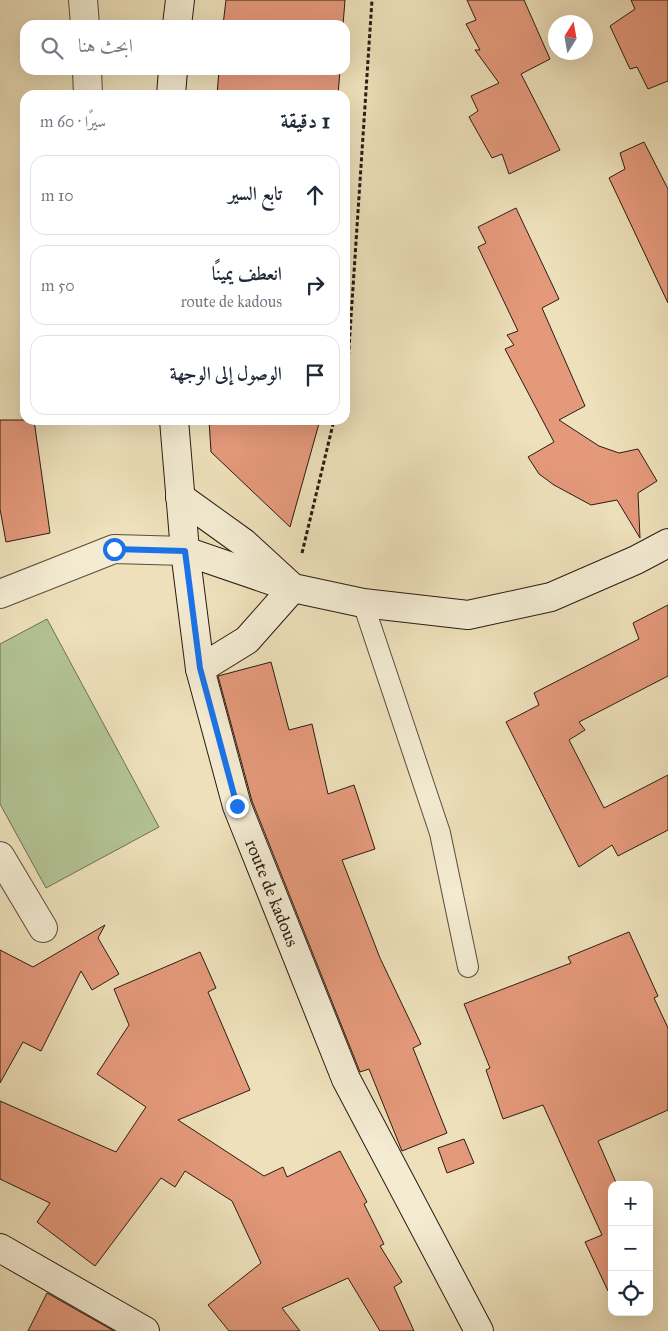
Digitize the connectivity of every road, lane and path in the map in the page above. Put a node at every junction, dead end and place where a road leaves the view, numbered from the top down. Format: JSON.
{"nodes":[{"id":1,"x":83,"y":0,"type":"edge"},
{"id":2,"x":180,"y":0,"type":"edge"},
{"id":3,"x":372,"y":0,"type":"edge"},
{"id":4,"x":85,"y":20,"type":"edge"},
{"id":5,"x":178,"y":20,"type":"edge"},
{"id":6,"x":87,"y":75,"type":"edge"},
{"id":7,"x":173,"y":75,"type":"edge"},
{"id":8,"x":88,"y":90,"type":"edge"},
{"id":9,"x":171,"y":90,"type":"edge"},
{"id":10,"x":350,"y":333,"type":"edge"},
{"id":11,"x":174,"y":425,"type":"edge"},
{"id":12,"x":333,"y":425,"type":"edge"},
{"id":13,"x":180,"y":497,"type":"junction"},
{"id":14,"x":668,"y":543,"type":"edge"},
{"id":15,"x":185,"y":551,"type":"junction"},
{"id":16,"x":293,"y":588,"type":"junction"},
{"id":17,"x":0,"y":594,"type":"edge"},
{"id":18,"x":363,"y":603,"type":"junction"},
{"id":19,"x":200,"y":668,"type":"junction"},
{"id":20,"x":0,"y":856,"type":"edge"},
{"id":21,"x":43,"y":928,"type":"dead end"},
{"id":22,"x":468,"y":967,"type":"dead end"},
{"id":23,"x":0,"y":1248,"type":"edge"},
{"id":24,"x":145,"y":1331,"type":"edge"},
{"id":25,"x":479,"y":1331,"type":"edge"}],
"edges":[{"from":1,"to":4,"type":"main road"},
{"from":2,"to":5,"type":"main road"},
{"from":3,"to":10,"type":"path"},
{"from":6,"to":8,"type":"main road"},
{"from":7,"to":9,"type":"main road"},
{"from":11,"to":13,"type":"main road","name":"route de kadous"},
{"from":12,"to":16,"type":"path"},
{"from":13,"to":15,"type":"main road","name":"route de kadous"},
{"from":13,"to":16,"type":"main road"},
{"from":14,"to":18,"type":"main road"},
{"from":15,"to":16,"type":"main road"},
{"from":15,"to":17,"type":"main road"},
{"from":15,"to":19,"type":"main road","name":"route de kadous"},
{"from":16,"to":18,"type":"main road"},
{"from":16,"to":19,"type":"main road"},
{"from":18,"to":22,"type":"lane"},
{"from":19,"to":25,"type":"main road","name":"route de kadous"},
{"from":20,"to":21,"type":"main road"},
{"from":23,"to":24,"type":"main road"}]}
